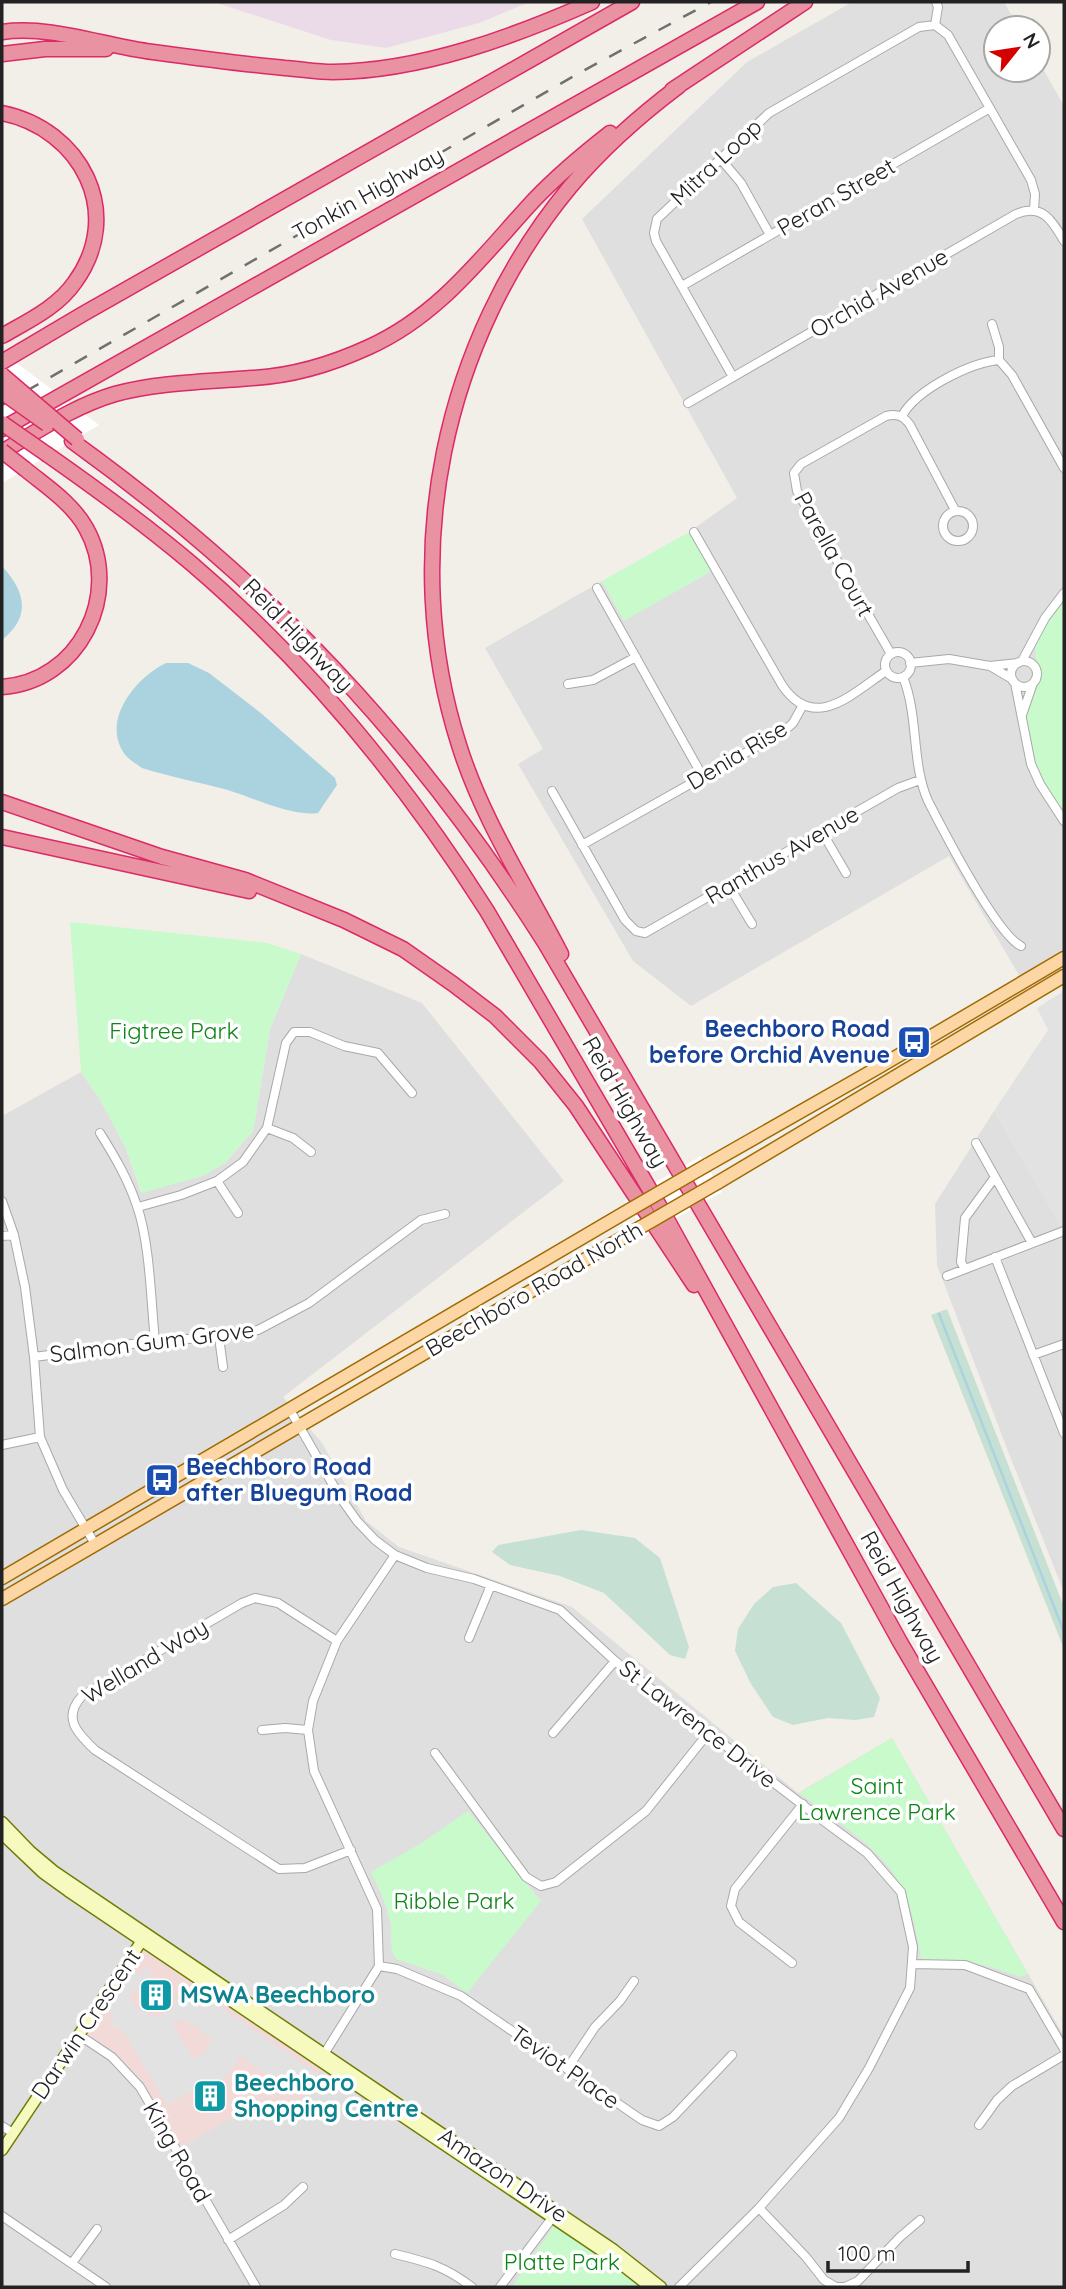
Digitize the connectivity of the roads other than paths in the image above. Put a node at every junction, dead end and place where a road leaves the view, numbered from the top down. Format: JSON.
{"nodes":[{"id":1,"x":592,"y":2,"type":"edge"},
{"id":2,"x":632,"y":2,"type":"edge"},
{"id":3,"x":757,"y":2,"type":"edge"},
{"id":4,"x":805,"y":2,"type":"edge"},
{"id":5,"x":936,"y":2,"type":"edge"},
{"id":6,"x":934,"y":25,"type":"junction"},
{"id":7,"x":2,"y":32,"type":"edge"},
{"id":8,"x":124,"y":48,"type":"junction"},
{"id":9,"x":2,"y":54,"type":"edge"},
{"id":10,"x":679,"y":86,"type":"junction"},
{"id":11,"x":990,"y":107,"type":"junction"},
{"id":12,"x":2,"y":113,"type":"edge"},
{"id":13,"x":720,"y":158,"type":"junction"},
{"id":14,"x":1034,"y":210,"type":"junction"},
{"id":15,"x":770,"y":234,"type":"junction"},
{"id":16,"x":1064,"y":241,"type":"edge"},
{"id":17,"x":682,"y":286,"type":"junction"},
{"id":18,"x":992,"y":324,"type":"dead end"},
{"id":19,"x":2,"y":336,"type":"edge"},
{"id":20,"x":999,"y":360,"type":"junction"},
{"id":21,"x":2,"y":362,"type":"edge"},
{"id":22,"x":2,"y":375,"type":"edge"},
{"id":23,"x":733,"y":377,"type":"junction"},
{"id":24,"x":2,"y":392,"type":"edge"},
{"id":25,"x":688,"y":403,"type":"dead end"},
{"id":26,"x":902,"y":416,"type":"junction"},
{"id":27,"x":2,"y":423,"type":"edge"},
{"id":28,"x":2,"y":429,"type":"edge"},
{"id":29,"x":74,"y":440,"type":"junction"},
{"id":30,"x":2,"y":452,"type":"edge"},
{"id":31,"x":1064,"y":468,"type":"edge"},
{"id":32,"x":955,"y":510,"type":"dead end"},
{"id":33,"x":694,"y":532,"type":"dead end"},
{"id":34,"x":597,"y":588,"type":"dead end"},
{"id":35,"x":1064,"y":593,"type":"edge"},
{"id":36,"x":1035,"y":639,"type":"junction"},
{"id":37,"x":891,"y":654,"type":"junction"},
{"id":38,"x":636,"y":657,"type":"junction"},
{"id":39,"x":1020,"y":662,"type":"junction"},
{"id":40,"x":910,"y":663,"type":"junction"},
{"id":41,"x":989,"y":666,"type":"junction"},
{"id":42,"x":1035,"y":667,"type":"junction"},
{"id":43,"x":886,"y":671,"type":"junction"},
{"id":44,"x":903,"y":677,"type":"junction"},
{"id":45,"x":1013,"y":681,"type":"junction"},
{"id":46,"x":1033,"y":682,"type":"junction"},
{"id":47,"x":568,"y":684,"type":"dead end"},
{"id":48,"x":2,"y":687,"type":"edge"},
{"id":49,"x":803,"y":705,"type":"junction"},
{"id":50,"x":1022,"y":715,"type":"junction"},
{"id":51,"x":703,"y":777,"type":"junction"},
{"id":52,"x":920,"y":780,"type":"junction"},
{"id":53,"x":552,"y":791,"type":"dead end"},
{"id":54,"x":2,"y":802,"type":"edge"},
{"id":55,"x":1064,"y":821,"type":"edge"},
{"id":56,"x":822,"y":832,"type":"junction"},
{"id":57,"x":2,"y":837,"type":"edge"},
{"id":58,"x":582,"y":845,"type":"junction"},
{"id":59,"x":846,"y":873,"type":"dead end"},
{"id":60,"x":729,"y":886,"type":"junction"},
{"id":61,"x":295,"y":901,"type":"junction"},
{"id":62,"x":752,"y":924,"type":"dead end"},
{"id":63,"x":1021,"y":946,"type":"dead end"},
{"id":64,"x":1064,"y":958,"type":"edge"},
{"id":65,"x":1064,"y":976,"type":"edge"},
{"id":66,"x":412,"y":1093,"type":"dead end"},
{"id":67,"x":641,"y":1110,"type":"junction"},
{"id":68,"x":267,"y":1128,"type":"junction"},
{"id":69,"x":100,"y":1133,"type":"dead end"},
{"id":70,"x":976,"y":1143,"type":"dead end"},
{"id":71,"x":311,"y":1152,"type":"dead end"},
{"id":72,"x":995,"y":1177,"type":"junction"},
{"id":73,"x":217,"y":1181,"type":"junction"},
{"id":74,"x":2,"y":1201,"type":"edge"},
{"id":75,"x":138,"y":1207,"type":"junction"},
{"id":76,"x":238,"y":1213,"type":"dead end"},
{"id":77,"x":445,"y":1214,"type":"dead end"},
{"id":78,"x":1064,"y":1231,"type":"edge"},
{"id":79,"x":15,"y":1235,"type":"junction"},
{"id":80,"x":2,"y":1236,"type":"edge"},
{"id":81,"x":1032,"y":1243,"type":"junction"},
{"id":82,"x":995,"y":1257,"type":"junction"},
{"id":83,"x":965,"y":1269,"type":"junction"},
{"id":84,"x":947,"y":1276,"type":"dead end"},
{"id":85,"x":219,"y":1337,"type":"junction"},
{"id":86,"x":155,"y":1341,"type":"junction"},
{"id":87,"x":1064,"y":1343,"type":"edge"},
{"id":88,"x":1034,"y":1355,"type":"junction"},
{"id":89,"x":34,"y":1357,"type":"junction"},
{"id":90,"x":223,"y":1367,"type":"dead end"},
{"id":91,"x":290,"y":1410,"type":"junction"},
{"id":92,"x":299,"y":1425,"type":"junction"},
{"id":93,"x":1064,"y":1433,"type":"edge"},
{"id":94,"x":40,"y":1437,"type":"junction"},
{"id":95,"x":2,"y":1445,"type":"edge"},
{"id":96,"x":87,"y":1529,"type":"junction"},
{"id":97,"x":95,"y":1544,"type":"junction"},
{"id":98,"x":850,"y":1551,"type":"junction"},
{"id":99,"x":395,"y":1555,"type":"junction"},
{"id":100,"x":2,"y":1578,"type":"edge"},
{"id":101,"x":491,"y":1585,"type":"junction"},
{"id":102,"x":2,"y":1599,"type":"edge"},
{"id":103,"x":469,"y":1638,"type":"dead end"},
{"id":104,"x":337,"y":1641,"type":"junction"},
{"id":105,"x":615,"y":1661,"type":"junction"},
{"id":106,"x":262,"y":1730,"type":"dead end"},
{"id":107,"x":308,"y":1730,"type":"junction"},
{"id":108,"x":709,"y":1732,"type":"junction"},
{"id":109,"x":553,"y":1733,"type":"dead end"},
{"id":110,"x":435,"y":1753,"type":"dead end"},
{"id":111,"x":803,"y":1804,"type":"junction"},
{"id":112,"x":2,"y":1822,"type":"edge"},
{"id":113,"x":1064,"y":1829,"type":"edge"},
{"id":114,"x":2,"y":1834,"type":"edge"},
{"id":115,"x":351,"y":1850,"type":"junction"},
{"id":116,"x":1064,"y":1922,"type":"edge"},
{"id":117,"x":143,"y":1938,"type":"junction"},
{"id":118,"x":792,"y":1963,"type":"dead end"},
{"id":119,"x":912,"y":1964,"type":"junction"},
{"id":120,"x":379,"y":1966,"type":"junction"},
{"id":121,"x":634,"y":1981,"type":"dead end"},
{"id":122,"x":79,"y":2035,"type":"junction"},
{"id":123,"x":1064,"y":2049,"type":"edge"},
{"id":124,"x":732,"y":2055,"type":"dead end"},
{"id":125,"x":1064,"y":2055,"type":"edge"},
{"id":126,"x":322,"y":2058,"type":"junction"},
{"id":127,"x":567,"y":2068,"type":"junction"},
{"id":128,"x":979,"y":2125,"type":"dead end"},
{"id":129,"x":2,"y":2126,"type":"edge"},
{"id":130,"x":13,"y":2133,"type":"junction"},
{"id":131,"x":2,"y":2150,"type":"edge"},
{"id":132,"x":303,"y":2187,"type":"dead end"},
{"id":133,"x":759,"y":2208,"type":"junction"},
{"id":134,"x":554,"y":2214,"type":"junction"},
{"id":135,"x":2,"y":2216,"type":"edge"},
{"id":136,"x":920,"y":2220,"type":"dead end"},
{"id":137,"x":97,"y":2229,"type":"dead end"},
{"id":138,"x":228,"y":2240,"type":"junction"},
{"id":139,"x":395,"y":2254,"type":"dead end"},
{"id":140,"x":72,"y":2263,"type":"junction"},
{"id":141,"x":106,"y":2287,"type":"edge"},
{"id":142,"x":256,"y":2287,"type":"edge"},
{"id":143,"x":472,"y":2287,"type":"edge"},
{"id":144,"x":500,"y":2287,"type":"edge"},
{"id":145,"x":650,"y":2287,"type":"edge"},
{"id":146,"x":661,"y":2287,"type":"edge"},
{"id":147,"x":679,"y":2287,"type":"edge"}],
"edges":[{"from":1,"to":8,"type":"highway"},
{"from":2,"to":21,"type":"highway","name":"Tonkin Highway"},
{"from":3,"to":28,"type":"highway","name":"Tonkin Highway"},
{"from":4,"to":10,"type":"highway"},
{"from":5,"to":6,"type":"street"},
{"from":6,"to":11,"type":"street"},
{"from":6,"to":13,"type":"street","name":"Mitra Loop"},
{"from":7,"to":8,"type":"highway"},
{"from":8,"to":9,"type":"highway"},
{"from":10,"to":30,"type":"highway"},
{"from":10,"to":67,"type":"highway"},
{"from":11,"to":14,"type":"street"},
{"from":11,"to":15,"type":"street","name":"Peran Street"},
{"from":12,"to":19,"type":"highway"},
{"from":13,"to":15,"type":"street"},
{"from":13,"to":17,"type":"street","name":"Mitra Loop"},
{"from":14,"to":16,"type":"street"},
{"from":14,"to":23,"type":"street","name":"Orchid Avenue"},
{"from":15,"to":17,"type":"street","name":"Peran Street"},
{"from":17,"to":23,"type":"street","name":"Mitra Loop"},
{"from":18,"to":20,"type":"street"},
{"from":20,"to":26,"type":"street"},
{"from":20,"to":31,"type":"street"},
{"from":22,"to":29,"type":"highway","bridge":true},
{"from":23,"to":25,"type":"street","name":"Orchid Avenue"},
{"from":24,"to":29,"type":"highway","bridge":true},
{"from":26,"to":32,"type":"street"},
{"from":26,"to":37,"type":"street","name":"Parella Court"},
{"from":27,"to":98,"type":"highway","name":"Reid Highway","bridge":true},
{"from":29,"to":67,"type":"highway","name":"Reid Highway"},
{"from":30,"to":48,"type":"highway","bridge":true},
{"from":33,"to":49,"type":"street"},
{"from":34,"to":38,"type":"street"},
{"from":35,"to":36,"type":"street"},
{"from":36,"to":39,"type":"street"},
{"from":36,"to":42,"type":"street"},
{"from":37,"to":40,"type":"street"},
{"from":37,"to":43,"type":"street"},
{"from":38,"to":47,"type":"street"},
{"from":38,"to":51,"type":"street"},
{"from":39,"to":41,"type":"street"},
{"from":39,"to":42,"type":"street"},
{"from":39,"to":45,"type":"street"},
{"from":40,"to":41,"type":"street"},
{"from":40,"to":44,"type":"street"},
{"from":41,"to":45,"type":"street"},
{"from":42,"to":46,"type":"street"},
{"from":43,"to":44,"type":"street"},
{"from":43,"to":49,"type":"street","name":"Denia Rise"},
{"from":44,"to":52,"type":"street"},
{"from":45,"to":46,"type":"street"},
{"from":45,"to":50,"type":"street"},
{"from":46,"to":50,"type":"street"},
{"from":49,"to":51,"type":"street","name":"Denia Rise"},
{"from":50,"to":55,"type":"street"},
{"from":51,"to":58,"type":"street","name":"Denia Rise"},
{"from":52,"to":56,"type":"street","name":"Ranthus Avenue"},
{"from":52,"to":63,"type":"street"},
{"from":53,"to":58,"type":"street"},
{"from":54,"to":61,"type":"highway"},
{"from":56,"to":59,"type":"street"},
{"from":56,"to":60,"type":"street","name":"Ranthus Avenue"},
{"from":57,"to":61,"type":"highway"},
{"from":58,"to":60,"type":"street","name":"Ranthus Avenue"},
{"from":60,"to":62,"type":"street"},
{"from":61,"to":98,"type":"highway"},
{"from":64,"to":91,"type":"main road","name":"Beechboro Road North","bridge":true},
{"from":65,"to":92,"type":"main road","name":"Beechboro Road North","bridge":true},
{"from":66,"to":68,"type":"street"},
{"from":67,"to":113,"type":"highway","name":"Reid Highway"},
{"from":68,"to":71,"type":"street"},
{"from":68,"to":73,"type":"street"},
{"from":69,"to":75,"type":"street"},
{"from":70,"to":72,"type":"street"},
{"from":72,"to":81,"type":"street"},
{"from":72,"to":83,"type":"street"},
{"from":73,"to":75,"type":"street"},
{"from":73,"to":76,"type":"street"},
{"from":74,"to":79,"type":"street"},
{"from":75,"to":86,"type":"street"},
{"from":77,"to":85,"type":"street","name":"Salmon Gum Grove"},
{"from":78,"to":81,"type":"street"},
{"from":79,"to":80,"type":"street"},
{"from":79,"to":89,"type":"street"},
{"from":81,"to":82,"type":"street"},
{"from":82,"to":83,"type":"street"},
{"from":82,"to":88,"type":"street"},
{"from":83,"to":84,"type":"street"},
{"from":85,"to":86,"type":"street","name":"Salmon Gum Grove"},
{"from":85,"to":90,"type":"street"},
{"from":86,"to":89,"type":"street","name":"Salmon Gum Grove"},
{"from":87,"to":88,"type":"street"},
{"from":88,"to":93,"type":"street"},
{"from":89,"to":94,"type":"street"},
{"from":91,"to":92,"type":"street","name":"St Lawrence Drive"},
{"from":91,"to":96,"type":"main road","name":"Beechboro Road North"},
{"from":92,"to":97,"type":"main road","name":"Beechboro Road North"},
{"from":92,"to":99,"type":"street","name":"St Lawrence Drive"},
{"from":94,"to":95,"type":"street"},
{"from":94,"to":96,"type":"street"},
{"from":96,"to":97,"type":"street"},
{"from":96,"to":100,"type":"main road","name":"Beechboro Road North"},
{"from":97,"to":102,"type":"main road","name":"Beechboro Road North"},
{"from":98,"to":116,"type":"highway","name":"Reid Highway"},
{"from":99,"to":101,"type":"street","name":"St Lawrence Drive"},
{"from":99,"to":104,"type":"street"},
{"from":101,"to":103,"type":"street"},
{"from":101,"to":105,"type":"street","name":"St Lawrence Drive"},
{"from":104,"to":107,"type":"street"},
{"from":104,"to":115,"type":"street","name":"Welland Way"},
{"from":105,"to":108,"type":"street","name":"St Lawrence Drive"},
{"from":105,"to":109,"type":"street"},
{"from":106,"to":107,"type":"street"},
{"from":107,"to":115,"type":"street"},
{"from":108,"to":110,"type":"street"},
{"from":108,"to":111,"type":"street","name":"St Lawrence Drive"},
{"from":111,"to":118,"type":"street"},
{"from":111,"to":119,"type":"street","name":"St Lawrence Drive"},
{"from":112,"to":117,"type":"street","name":"Amazon Drive"},
{"from":114,"to":117,"type":"street","name":"Amazon Drive"},
{"from":115,"to":120,"type":"street"},
{"from":117,"to":122,"type":"street","name":"Darwin Crescent"},
{"from":117,"to":126,"type":"street","name":"Amazon Drive"},
{"from":119,"to":123,"type":"street"},
{"from":119,"to":133,"type":"street","name":"St Lawrence Drive"},
{"from":120,"to":126,"type":"street"},
{"from":120,"to":127,"type":"street","name":"Teviot Place"},
{"from":121,"to":127,"type":"street"},
{"from":122,"to":130,"type":"street","name":"Darwin Crescent"},
{"from":122,"to":138,"type":"street","name":"King Road"},
{"from":124,"to":127,"type":"street","name":"Teviot Place"},
{"from":125,"to":128,"type":"street"},
{"from":126,"to":134,"type":"street","name":"Amazon Drive"},
{"from":129,"to":130,"type":"street"},
{"from":130,"to":131,"type":"street","name":"Darwin Crescent"},
{"from":132,"to":138,"type":"street"},
{"from":133,"to":136,"type":"street"},
{"from":133,"to":147,"type":"street","name":"St Lawrence Drive"},
{"from":134,"to":144,"type":"street"},
{"from":134,"to":145,"type":"street","name":"Amazon Drive"},
{"from":134,"to":146,"type":"street","name":"Amazon Drive"},
{"from":135,"to":140,"type":"street"},
{"from":137,"to":140,"type":"street"},
{"from":138,"to":142,"type":"street","name":"King Road"},
{"from":139,"to":143,"type":"street"},
{"from":140,"to":141,"type":"street"}]}
